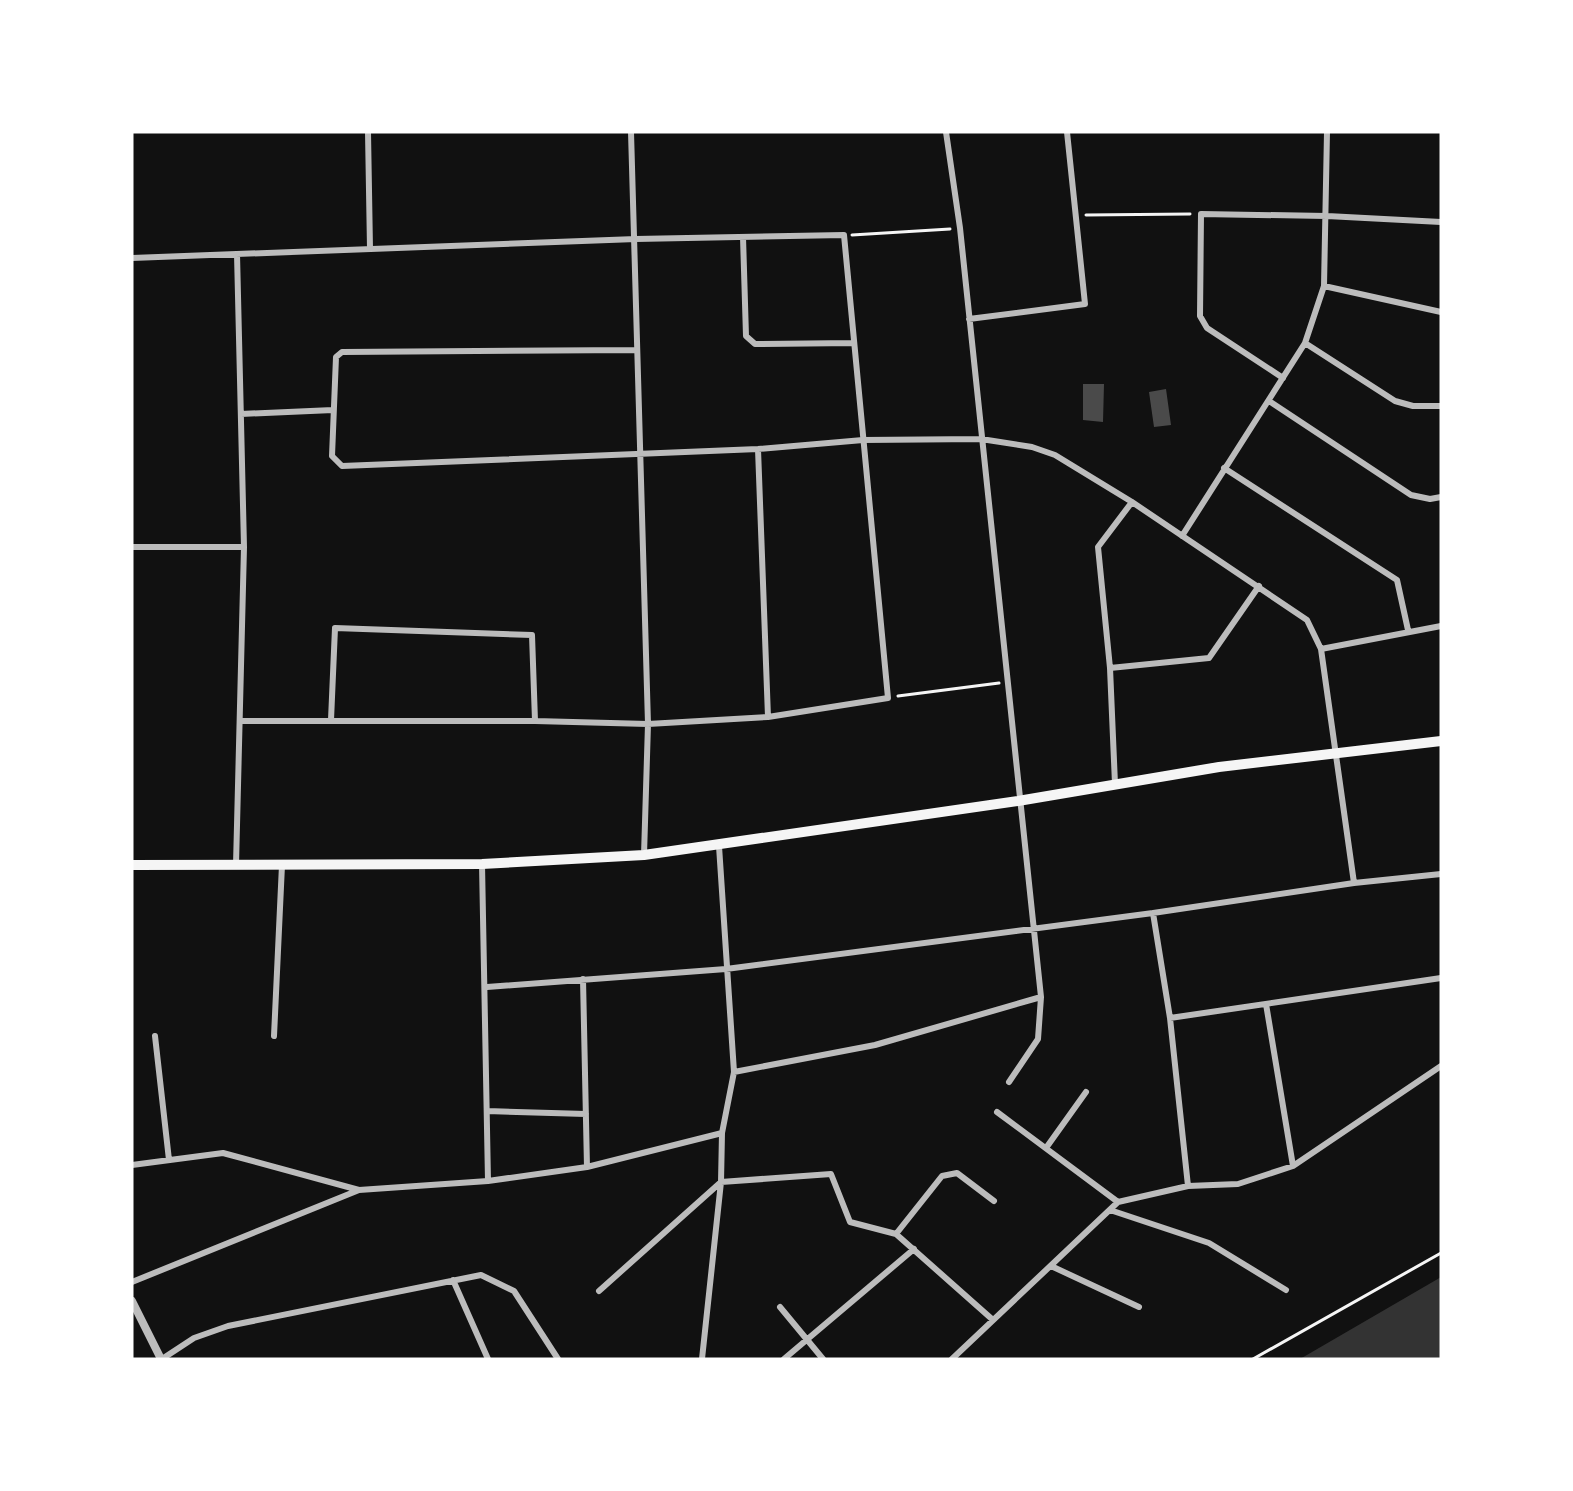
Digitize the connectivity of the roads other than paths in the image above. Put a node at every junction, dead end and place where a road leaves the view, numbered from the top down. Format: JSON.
{"nodes":[{"id":1,"x":368,"y":132,"type":"edge"},
{"id":2,"x":631,"y":132,"type":"edge"},
{"id":3,"x":946,"y":132,"type":"edge"},
{"id":4,"x":1067,"y":132,"type":"edge"},
{"id":5,"x":1327,"y":132,"type":"edge"},
{"id":6,"x":1327,"y":216,"type":"junction"},
{"id":7,"x":1441,"y":222,"type":"edge"},
{"id":8,"x":743,"y":237,"type":"junction"},
{"id":9,"x":636,"y":239,"type":"junction"},
{"id":10,"x":370,"y":249,"type":"junction"},
{"id":11,"x":237,"y":254,"type":"junction"},
{"id":12,"x":132,"y":258,"type":"edge"},
{"id":13,"x":1324,"y":286,"type":"junction"},
{"id":14,"x":1441,"y":312,"type":"edge"},
{"id":15,"x":969,"y":319,"type":"junction"},
{"id":16,"x":854,"y":343,"type":"junction"},
{"id":17,"x":1305,"y":343,"type":"junction"},
{"id":18,"x":637,"y":350,"type":"junction"},
{"id":19,"x":1283,"y":378,"type":"junction"},
{"id":20,"x":1269,"y":401,"type":"junction"},
{"id":21,"x":1441,"y":406,"type":"edge"},
{"id":22,"x":333,"y":410,"type":"junction"},
{"id":23,"x":241,"y":414,"type":"junction"},
{"id":24,"x":981,"y":439,"type":"junction"},
{"id":25,"x":863,"y":440,"type":"junction"},
{"id":26,"x":758,"y":449,"type":"junction"},
{"id":27,"x":639,"y":454,"type":"junction"},
{"id":28,"x":1224,"y":468,"type":"junction"},
{"id":29,"x":1441,"y":497,"type":"edge"},
{"id":30,"x":1132,"y":502,"type":"junction"},
{"id":31,"x":1182,"y":536,"type":"junction"},
{"id":32,"x":132,"y":547,"type":"edge"},
{"id":33,"x":244,"y":547,"type":"junction"},
{"id":34,"x":1259,"y":586,"type":"junction"},
{"id":35,"x":1441,"y":626,"type":"edge"},
{"id":36,"x":1408,"y":630,"type":"junction"},
{"id":37,"x":1321,"y":649,"type":"junction"},
{"id":38,"x":1110,"y":668,"type":"junction"},
{"id":39,"x":768,"y":717,"type":"junction"},
{"id":40,"x":331,"y":720,"type":"junction"},
{"id":41,"x":242,"y":721,"type":"junction"},
{"id":42,"x":535,"y":721,"type":"junction"},
{"id":43,"x":648,"y":724,"type":"junction"},
{"id":44,"x":1441,"y":741,"type":"edge"},
{"id":45,"x":1336,"y":752,"type":"junction"},
{"id":46,"x":1115,"y":784,"type":"junction"},
{"id":47,"x":1018,"y":801,"type":"junction"},
{"id":48,"x":719,"y":846,"type":"junction"},
{"id":49,"x":644,"y":855,"type":"junction"},
{"id":50,"x":482,"y":864,"type":"junction"},
{"id":51,"x":132,"y":865,"type":"edge"},
{"id":52,"x":282,"y":865,"type":"junction"},
{"id":53,"x":236,"y":866,"type":"junction"},
{"id":54,"x":1441,"y":874,"type":"edge"},
{"id":55,"x":1354,"y":883,"type":"junction"},
{"id":56,"x":1153,"y":913,"type":"junction"},
{"id":57,"x":1034,"y":929,"type":"junction"},
{"id":58,"x":726,"y":969,"type":"junction"},
{"id":59,"x":1441,"y":978,"type":"edge"},
{"id":60,"x":583,"y":979,"type":"junction"},
{"id":61,"x":487,"y":987,"type":"junction"},
{"id":62,"x":1041,"y":997,"type":"junction"},
{"id":63,"x":1266,"y":1004,"type":"junction"},
{"id":64,"x":1170,"y":1018,"type":"junction"},
{"id":65,"x":155,"y":1036,"type":"dead end"},
{"id":66,"x":274,"y":1036,"type":"dead end"},
{"id":67,"x":1441,"y":1066,"type":"edge"},
{"id":68,"x":734,"y":1072,"type":"junction"},
{"id":69,"x":1009,"y":1082,"type":"dead end"},
{"id":70,"x":1086,"y":1092,"type":"dead end"},
{"id":71,"x":488,"y":1111,"type":"junction"},
{"id":72,"x":997,"y":1113,"type":"dead end"},
{"id":73,"x":586,"y":1114,"type":"junction"},
{"id":74,"x":722,"y":1133,"type":"junction"},
{"id":75,"x":1046,"y":1148,"type":"junction"},
{"id":76,"x":169,"y":1160,"type":"junction"},
{"id":77,"x":132,"y":1166,"type":"edge"},
{"id":78,"x":1293,"y":1166,"type":"junction"},
{"id":79,"x":587,"y":1167,"type":"junction"},
{"id":80,"x":488,"y":1181,"type":"junction"},
{"id":81,"x":721,"y":1182,"type":"junction"},
{"id":82,"x":1188,"y":1185,"type":"junction"},
{"id":83,"x":359,"y":1190,"type":"junction"},
{"id":84,"x":994,"y":1201,"type":"dead end"},
{"id":85,"x":1118,"y":1202,"type":"junction"},
{"id":86,"x":1110,"y":1210,"type":"junction"},
{"id":87,"x":896,"y":1234,"type":"junction"},
{"id":88,"x":914,"y":1250,"type":"junction"},
{"id":89,"x":1050,"y":1266,"type":"junction"},
{"id":90,"x":453,"y":1280,"type":"junction"},
{"id":91,"x":132,"y":1282,"type":"edge"},
{"id":92,"x":599,"y":1290,"type":"dead end"},
{"id":93,"x":1286,"y":1290,"type":"dead end"},
{"id":94,"x":132,"y":1301,"type":"edge"},
{"id":95,"x":780,"y":1307,"type":"dead end"},
{"id":96,"x":1139,"y":1307,"type":"dead end"},
{"id":97,"x":993,"y":1320,"type":"junction"},
{"id":98,"x":807,"y":1339,"type":"junction"},
{"id":99,"x":161,"y":1359,"type":"edge"},
{"id":100,"x":488,"y":1359,"type":"edge"},
{"id":101,"x":558,"y":1359,"type":"edge"},
{"id":102,"x":702,"y":1359,"type":"edge"},
{"id":103,"x":784,"y":1359,"type":"edge"},
{"id":104,"x":824,"y":1359,"type":"edge"},
{"id":105,"x":952,"y":1359,"type":"edge"}],
"edges":[{"from":1,"to":10,"type":"street"},
{"from":2,"to":9,"type":"street"},
{"from":3,"to":15,"type":"street"},
{"from":4,"to":15,"type":"street"},
{"from":5,"to":6,"type":"street"},
{"from":6,"to":7,"type":"street"},
{"from":6,"to":13,"type":"street"},
{"from":6,"to":19,"type":"street"},
{"from":8,"to":9,"type":"street"},
{"from":8,"to":16,"type":"street"},
{"from":8,"to":16,"type":"street"},
{"from":9,"to":10,"type":"street"},
{"from":9,"to":18,"type":"street"},
{"from":10,"to":11,"type":"street"},
{"from":11,"to":12,"type":"street"},
{"from":11,"to":23,"type":"street"},
{"from":13,"to":14,"type":"street"},
{"from":13,"to":17,"type":"street"},
{"from":15,"to":24,"type":"street"},
{"from":16,"to":25,"type":"street"},
{"from":17,"to":19,"type":"street"},
{"from":17,"to":21,"type":"street"},
{"from":18,"to":22,"type":"street"},
{"from":18,"to":27,"type":"street"},
{"from":19,"to":20,"type":"street"},
{"from":20,"to":28,"type":"street"},
{"from":20,"to":29,"type":"street"},
{"from":22,"to":23,"type":"street"},
{"from":22,"to":27,"type":"street"},
{"from":23,"to":33,"type":"street"},
{"from":24,"to":25,"type":"street"},
{"from":24,"to":30,"type":"street"},
{"from":24,"to":47,"type":"street"},
{"from":25,"to":26,"type":"street"},
{"from":25,"to":39,"type":"street"},
{"from":26,"to":27,"type":"street"},
{"from":26,"to":39,"type":"street"},
{"from":27,"to":43,"type":"street"},
{"from":28,"to":31,"type":"street"},
{"from":28,"to":36,"type":"street"},
{"from":30,"to":31,"type":"street"},
{"from":30,"to":38,"type":"street"},
{"from":31,"to":34,"type":"street"},
{"from":32,"to":33,"type":"street"},
{"from":33,"to":41,"type":"street"},
{"from":34,"to":37,"type":"street"},
{"from":34,"to":38,"type":"street"},
{"from":35,"to":36,"type":"street"},
{"from":36,"to":37,"type":"street"},
{"from":37,"to":45,"type":"street"},
{"from":38,"to":46,"type":"street"},
{"from":39,"to":43,"type":"street"},
{"from":40,"to":41,"type":"street"},
{"from":40,"to":42,"type":"street"},
{"from":40,"to":42,"type":"street"},
{"from":41,"to":53,"type":"street"},
{"from":42,"to":43,"type":"street"},
{"from":43,"to":49,"type":"street"},
{"from":44,"to":45,"type":"main road"},
{"from":45,"to":46,"type":"main road"},
{"from":45,"to":55,"type":"street"},
{"from":46,"to":47,"type":"main road"},
{"from":47,"to":48,"type":"main road"},
{"from":47,"to":57,"type":"street"},
{"from":48,"to":49,"type":"main road"},
{"from":48,"to":58,"type":"street"},
{"from":49,"to":50,"type":"main road"},
{"from":50,"to":52,"type":"main road"},
{"from":50,"to":61,"type":"street"},
{"from":51,"to":53,"type":"main road"},
{"from":52,"to":53,"type":"main road"},
{"from":52,"to":66,"type":"street"},
{"from":54,"to":55,"type":"street"},
{"from":55,"to":56,"type":"street"},
{"from":56,"to":57,"type":"street"},
{"from":56,"to":64,"type":"street"},
{"from":57,"to":58,"type":"street"},
{"from":57,"to":62,"type":"street"},
{"from":58,"to":60,"type":"street"},
{"from":58,"to":68,"type":"street"},
{"from":59,"to":63,"type":"street"},
{"from":60,"to":61,"type":"street"},
{"from":60,"to":73,"type":"street"},
{"from":61,"to":71,"type":"street"},
{"from":62,"to":68,"type":"street"},
{"from":62,"to":69,"type":"street"},
{"from":63,"to":64,"type":"street"},
{"from":63,"to":78,"type":"street"},
{"from":64,"to":82,"type":"street"},
{"from":65,"to":76,"type":"street"},
{"from":67,"to":78,"type":"street"},
{"from":68,"to":74,"type":"street"},
{"from":70,"to":75,"type":"street"},
{"from":71,"to":73,"type":"street"},
{"from":71,"to":80,"type":"street"},
{"from":72,"to":75,"type":"street"},
{"from":73,"to":79,"type":"street"},
{"from":74,"to":79,"type":"street"},
{"from":74,"to":81,"type":"street"},
{"from":75,"to":85,"type":"street"},
{"from":76,"to":77,"type":"street"},
{"from":76,"to":83,"type":"street"},
{"from":78,"to":82,"type":"street"},
{"from":79,"to":80,"type":"street"},
{"from":80,"to":83,"type":"street"},
{"from":81,"to":87,"type":"street"},
{"from":81,"to":92,"type":"street"},
{"from":81,"to":102,"type":"street"},
{"from":82,"to":85,"type":"street"},
{"from":83,"to":91,"type":"street"},
{"from":84,"to":87,"type":"street"},
{"from":85,"to":86,"type":"street"},
{"from":86,"to":89,"type":"street"},
{"from":86,"to":93,"type":"street"},
{"from":87,"to":88,"type":"street"},
{"from":88,"to":97,"type":"street"},
{"from":88,"to":98,"type":"street"},
{"from":89,"to":96,"type":"street"},
{"from":89,"to":97,"type":"street"},
{"from":90,"to":99,"type":"street"},
{"from":90,"to":100,"type":"street"},
{"from":90,"to":101,"type":"street"},
{"from":94,"to":99,"type":"street"},
{"from":95,"to":98,"type":"street"},
{"from":97,"to":105,"type":"street"},
{"from":98,"to":103,"type":"street"},
{"from":98,"to":104,"type":"street"}]}
